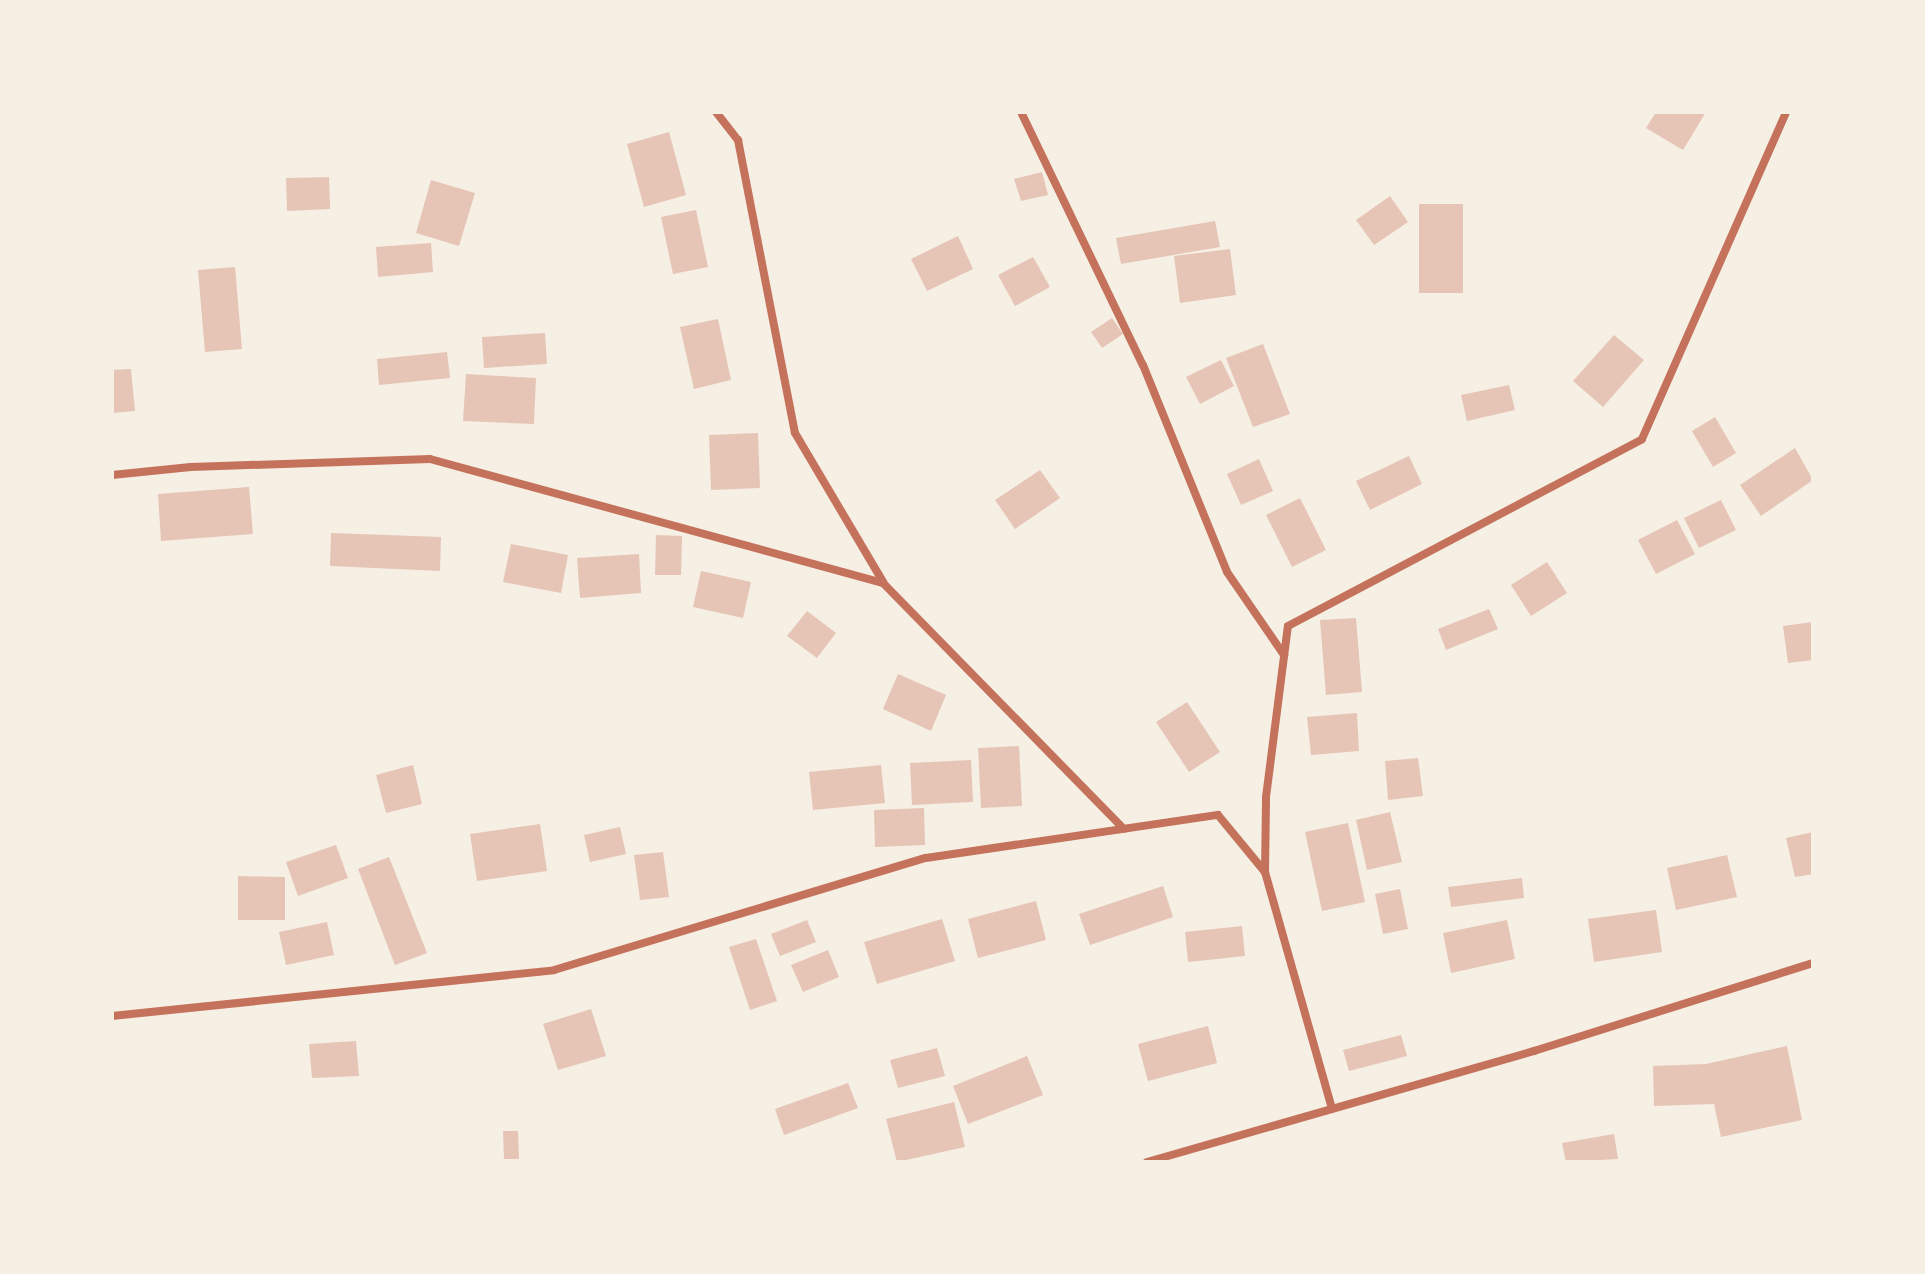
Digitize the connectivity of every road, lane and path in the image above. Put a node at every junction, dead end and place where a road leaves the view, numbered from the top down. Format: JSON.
{"nodes":[{"id":1,"x":716,"y":112,"type":"edge"},
{"id":2,"x":1021,"y":112,"type":"edge"},
{"id":3,"x":1786,"y":112,"type":"edge"},
{"id":4,"x":112,"y":475,"type":"edge"},
{"id":5,"x":883,"y":583,"type":"junction"},
{"id":6,"x":1285,"y":655,"type":"junction"},
{"id":7,"x":1124,"y":829,"type":"junction"},
{"id":8,"x":1265,"y":872,"type":"junction"},
{"id":9,"x":1813,"y":963,"type":"edge"},
{"id":10,"x":112,"y":1016,"type":"edge"},
{"id":11,"x":1332,"y":1109,"type":"junction"},
{"id":12,"x":1147,"y":1162,"type":"edge"}],
"edges":[{"from":1,"to":5,"type":"street"},
{"from":2,"to":6,"type":"street"},
{"from":3,"to":6,"type":"street"},
{"from":4,"to":5,"type":"street"},
{"from":5,"to":7,"type":"street"},
{"from":6,"to":8,"type":"street"},
{"from":7,"to":8,"type":"street"},
{"from":7,"to":10,"type":"street"},
{"from":8,"to":11,"type":"street"},
{"from":9,"to":11,"type":"street"},
{"from":11,"to":12,"type":"street"}]}
